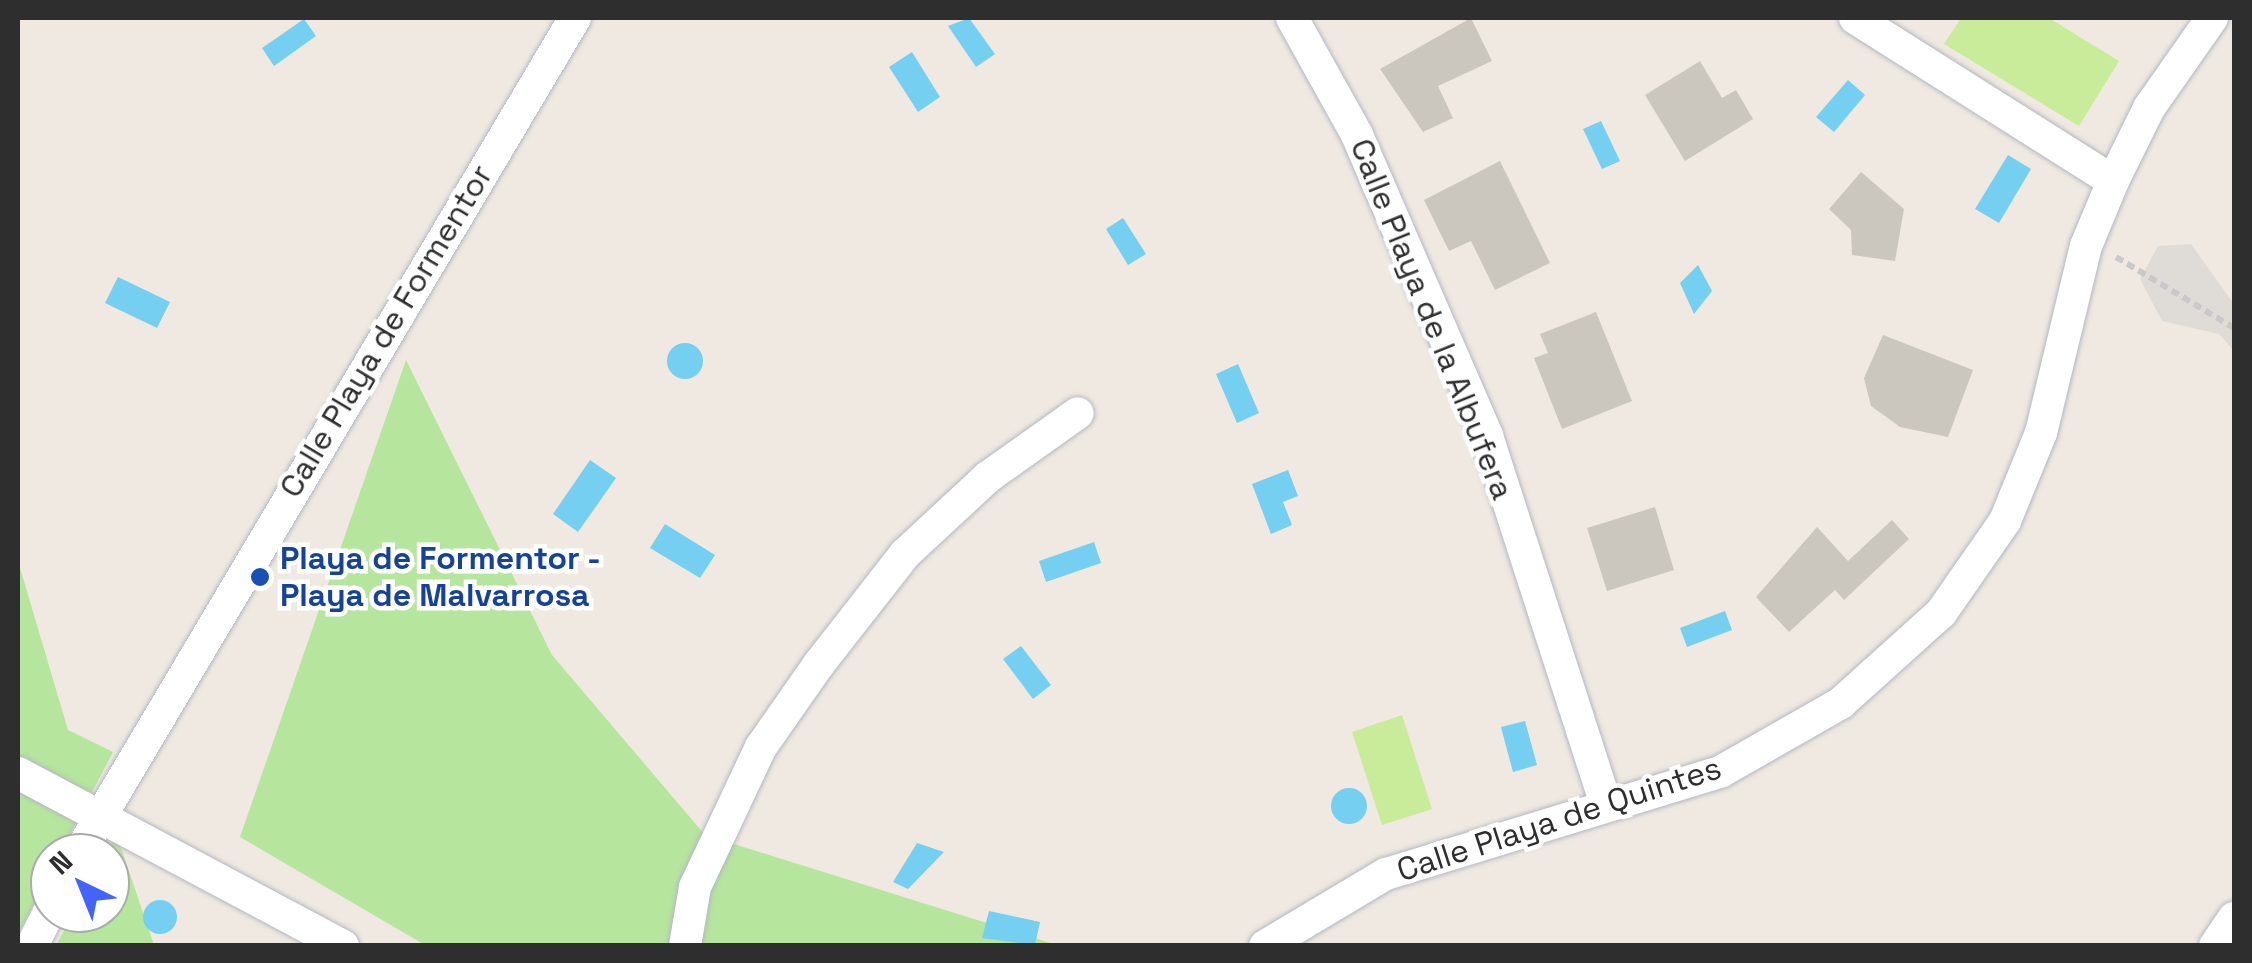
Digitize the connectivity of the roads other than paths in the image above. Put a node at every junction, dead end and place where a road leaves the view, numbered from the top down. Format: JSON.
{"nodes":[{"id":1,"x":575,"y":18,"type":"edge"},
{"id":2,"x":1292,"y":18,"type":"edge"},
{"id":3,"x":1855,"y":18,"type":"edge"},
{"id":4,"x":2212,"y":18,"type":"edge"},
{"id":5,"x":2113,"y":181,"type":"junction"},
{"id":6,"x":1078,"y":413,"type":"dead end"},
{"id":7,"x":18,"y":772,"type":"edge"},
{"id":8,"x":1605,"y":802,"type":"junction"},
{"id":9,"x":96,"y":820,"type":"junction"},
{"id":10,"x":89,"y":833,"type":"edge"},
{"id":11,"x":2234,"y":918,"type":"edge"},
{"id":12,"x":343,"y":946,"type":"edge"},
{"id":13,"x":685,"y":946,"type":"edge"},
{"id":14,"x":1265,"y":946,"type":"edge"},
{"id":15,"x":2215,"y":946,"type":"edge"}],
"edges":[{"from":1,"to":9,"type":"street","name":"Calle Playa de Formentor"},
{"from":2,"to":8,"type":"street","name":"Calle Playa de la Albufera"},
{"from":3,"to":5,"type":"street"},
{"from":4,"to":5,"type":"street","name":"Calle Playa de Quintes"},
{"from":5,"to":8,"type":"street","name":"Calle Playa de Quintes"},
{"from":6,"to":13,"type":"street"},
{"from":7,"to":9,"type":"street"},
{"from":8,"to":14,"type":"street","name":"Calle Playa de Quintes"},
{"from":9,"to":10,"type":"street","name":"Calle Playa de Formentor"},
{"from":9,"to":12,"type":"street"},
{"from":11,"to":15,"type":"street"}]}
